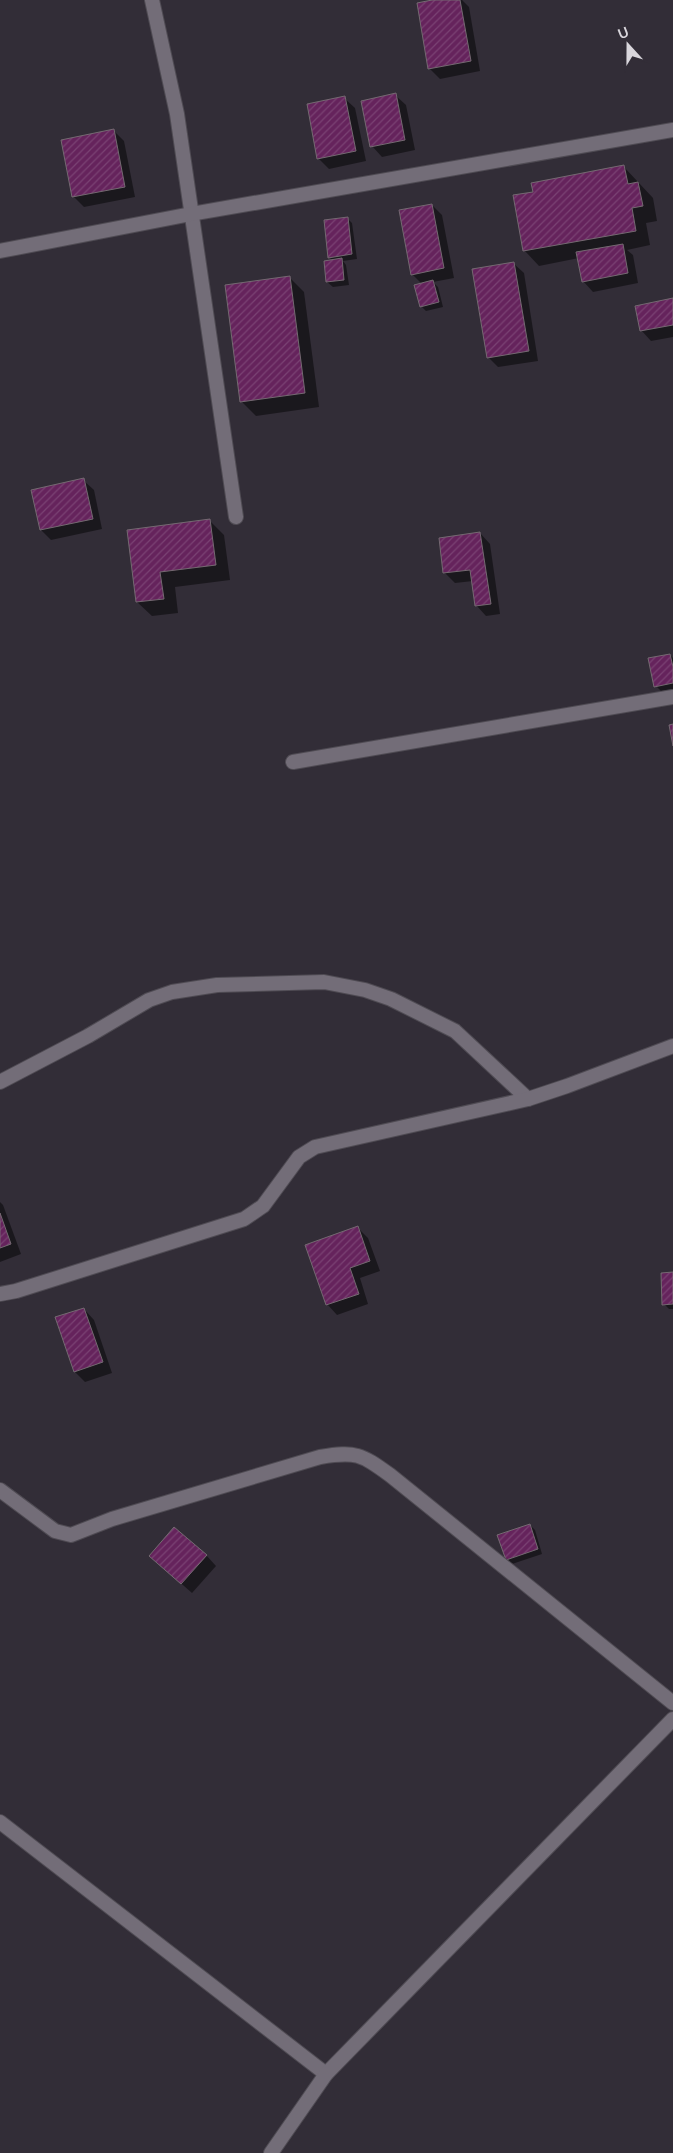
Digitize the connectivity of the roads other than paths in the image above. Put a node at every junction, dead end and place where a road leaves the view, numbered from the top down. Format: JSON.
{"nodes":[{"id":1,"x":152,"y":0,"type":"edge"},
{"id":2,"x":673,"y":130,"type":"edge"},
{"id":3,"x":191,"y":214,"type":"junction"},
{"id":4,"x":0,"y":251,"type":"edge"},
{"id":5,"x":236,"y":516,"type":"dead end"},
{"id":6,"x":673,"y":697,"type":"edge"},
{"id":7,"x":293,"y":762,"type":"dead end"},
{"id":8,"x":673,"y":1046,"type":"edge"},
{"id":9,"x":0,"y":1082,"type":"edge"},
{"id":10,"x":528,"y":1098,"type":"junction"},
{"id":11,"x":0,"y":1294,"type":"edge"},
{"id":12,"x":0,"y":1490,"type":"edge"},
{"id":13,"x":673,"y":1703,"type":"edge"},
{"id":14,"x":673,"y":1718,"type":"edge"},
{"id":15,"x":0,"y":1822,"type":"edge"},
{"id":16,"x":326,"y":2074,"type":"junction"},
{"id":17,"x":271,"y":2153,"type":"edge"}],
"edges":[{"from":1,"to":3,"type":"street"},
{"from":2,"to":3,"type":"street"},
{"from":3,"to":4,"type":"street"},
{"from":3,"to":5,"type":"street"},
{"from":6,"to":7,"type":"street"},
{"from":8,"to":10,"type":"street"},
{"from":9,"to":10,"type":"street"},
{"from":10,"to":11,"type":"street"},
{"from":12,"to":13,"type":"street"},
{"from":14,"to":16,"type":"street"},
{"from":15,"to":16,"type":"street"},
{"from":16,"to":17,"type":"street"}]}
